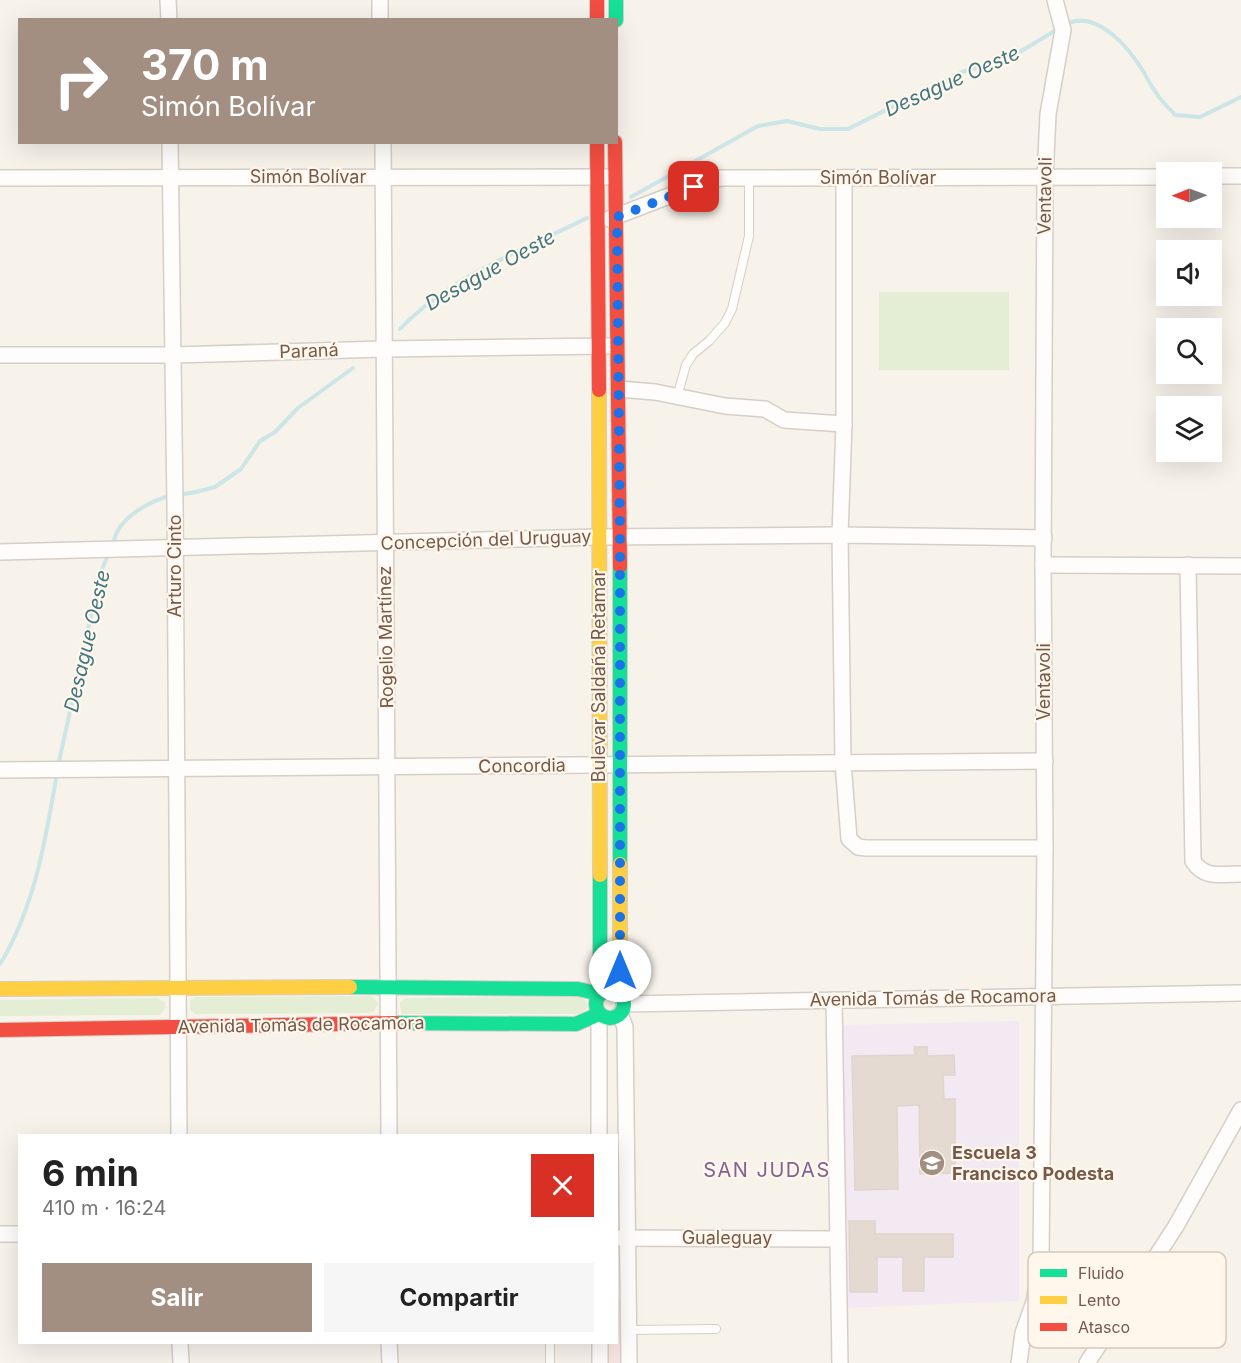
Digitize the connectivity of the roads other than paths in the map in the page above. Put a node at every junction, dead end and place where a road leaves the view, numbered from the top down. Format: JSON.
{"nodes":[{"id":1,"x":168,"y":0,"type":"edge"},
{"id":2,"x":380,"y":0,"type":"edge"},
{"id":3,"x":597,"y":0,"type":"edge"},
{"id":4,"x":616,"y":0,"type":"edge"},
{"id":5,"x":1054,"y":0,"type":"edge"},
{"id":6,"x":169,"y":18,"type":"edge"},
{"id":7,"x":381,"y":18,"type":"edge"},
{"id":8,"x":597,"y":18,"type":"edge"},
{"id":9,"x":616,"y":18,"type":"edge"},
{"id":10,"x":170,"y":144,"type":"edge"},
{"id":11,"x":383,"y":144,"type":"edge"},
{"id":12,"x":597,"y":144,"type":"edge"},
{"id":13,"x":615,"y":144,"type":"edge"},
{"id":14,"x":615,"y":176,"type":"junction"},
{"id":15,"x":1222,"y":176,"type":"edge"},
{"id":16,"x":1241,"y":176,"type":"edge"},
{"id":17,"x":384,"y":177,"type":"junction"},
{"id":18,"x":597,"y":177,"type":"junction"},
{"id":19,"x":1156,"y":177,"type":"edge"},
{"id":20,"x":0,"y":178,"type":"edge"},
{"id":21,"x":171,"y":178,"type":"junction"},
{"id":22,"x":749,"y":178,"type":"junction"},
{"id":23,"x":844,"y":178,"type":"junction"},
{"id":24,"x":1045,"y":178,"type":"junction"},
{"id":25,"x":617,"y":217,"type":"junction"},
{"id":26,"x":597,"y":222,"type":"junction"},
{"id":27,"x":599,"y":346,"type":"junction"},
{"id":28,"x":618,"y":347,"type":"junction"},
{"id":29,"x":383,"y":349,"type":"junction"},
{"id":30,"x":0,"y":355,"type":"edge"},
{"id":31,"x":173,"y":355,"type":"junction"},
{"id":32,"x":619,"y":389,"type":"junction"},
{"id":33,"x":678,"y":397,"type":"junction"},
{"id":34,"x":844,"y":424,"type":"junction"},
{"id":35,"x":840,"y":535,"type":"junction"},
{"id":36,"x":599,"y":537,"type":"junction"},
{"id":37,"x":620,"y":537,"type":"junction"},
{"id":38,"x":1044,"y":538,"type":"junction"},
{"id":39,"x":385,"y":543,"type":"junction"},
{"id":40,"x":175,"y":548,"type":"junction"},
{"id":41,"x":0,"y":552,"type":"edge"},
{"id":42,"x":1043,"y":565,"type":"junction"},
{"id":43,"x":1188,"y":566,"type":"junction"},
{"id":44,"x":1241,"y":566,"type":"edge"},
{"id":45,"x":1045,"y":761,"type":"junction"},
{"id":46,"x":843,"y":763,"type":"junction"},
{"id":47,"x":621,"y":764,"type":"junction"},
{"id":48,"x":599,"y":765,"type":"junction"},
{"id":49,"x":387,"y":769,"type":"junction"},
{"id":50,"x":0,"y":770,"type":"edge"},
{"id":51,"x":177,"y":770,"type":"junction"},
{"id":52,"x":1045,"y":848,"type":"junction"},
{"id":53,"x":1241,"y":874,"type":"edge"},
{"id":54,"x":389,"y":987,"type":"junction"},
{"id":55,"x":0,"y":989,"type":"edge"},
{"id":56,"x":178,"y":989,"type":"junction"},
{"id":57,"x":1241,"y":993,"type":"edge"},
{"id":58,"x":600,"y":994,"type":"junction"},
{"id":59,"x":1043,"y":996,"type":"junction"},
{"id":60,"x":834,"y":1000,"type":"junction"},
{"id":61,"x":621,"y":1004,"type":"junction"},
{"id":62,"x":599,"y":1014,"type":"junction"},
{"id":63,"x":390,"y":1023,"type":"junction"},
{"id":64,"x":178,"y":1026,"type":"junction"},
{"id":65,"x":0,"y":1030,"type":"edge"},
{"id":66,"x":1241,"y":1110,"type":"edge"},
{"id":67,"x":179,"y":1134,"type":"edge"},
{"id":68,"x":389,"y":1134,"type":"edge"},
{"id":69,"x":600,"y":1134,"type":"edge"},
{"id":70,"x":0,"y":1234,"type":"edge"},
{"id":71,"x":18,"y":1234,"type":"edge"},
{"id":72,"x":622,"y":1238,"type":"edge"},
{"id":73,"x":837,"y":1239,"type":"junction"},
{"id":74,"x":1041,"y":1252,"type":"edge"},
{"id":75,"x":1159,"y":1252,"type":"edge"},
{"id":76,"x":1028,"y":1319,"type":"edge"},
{"id":77,"x":716,"y":1329,"type":"dead end"},
{"id":78,"x":628,"y":1330,"type":"junction"},
{"id":79,"x":180,"y":1344,"type":"edge"},
{"id":80,"x":389,"y":1344,"type":"edge"},
{"id":81,"x":550,"y":1344,"type":"edge"},
{"id":82,"x":600,"y":1344,"type":"edge"},
{"id":83,"x":1097,"y":1348,"type":"edge"},
{"id":84,"x":181,"y":1363,"type":"edge"},
{"id":85,"x":390,"y":1363,"type":"edge"},
{"id":86,"x":550,"y":1363,"type":"edge"},
{"id":87,"x":600,"y":1363,"type":"edge"},
{"id":88,"x":629,"y":1363,"type":"edge"},
{"id":89,"x":840,"y":1363,"type":"edge"},
{"id":90,"x":1019,"y":1363,"type":"edge"},
{"id":91,"x":1087,"y":1363,"type":"edge"}],
"edges":[{"from":1,"to":6,"type":"street"},
{"from":2,"to":7,"type":"street"},
{"from":3,"to":8,"type":"street"},
{"from":4,"to":9,"type":"street"},
{"from":5,"to":24,"type":"street","name":"Ventavoli"},
{"from":10,"to":21,"type":"street","name":"Arturo Cinto"},
{"from":11,"to":17,"type":"street","name":"Rogelio Martínez"},
{"from":12,"to":18,"type":"street","name":"Bulevar Saldaña Retamar"},
{"from":13,"to":14,"type":"street","name":"Bulevar Saldaña Retamar"},
{"from":14,"to":18,"type":"street","name":"Simón Bolívar"},
{"from":14,"to":25,"type":"street","name":"Bulevar Saldaña Retamar"},
{"from":15,"to":16,"type":"street"},
{"from":17,"to":18,"type":"street","name":"Simón Bolívar"},
{"from":17,"to":21,"type":"street","name":"Simón Bolívar"},
{"from":17,"to":29,"type":"street","name":"Rogelio Martínez"},
{"from":18,"to":26,"type":"street","name":"Bulevar Saldaña Retamar"},
{"from":19,"to":24,"type":"street","name":"Simón Bolívar"},
{"from":20,"to":21,"type":"street","name":"Simón Bolívar"},
{"from":21,"to":31,"type":"street","name":"Arturo Cinto"},
{"from":22,"to":23,"type":"street","name":"Simón Bolívar"},
{"from":22,"to":25,"type":"street","name":"Simón Bolívar"},
{"from":22,"to":33,"type":"lane"},
{"from":23,"to":24,"type":"street","name":"Simón Bolívar"},
{"from":23,"to":34,"type":"street"},
{"from":24,"to":38,"type":"street","name":"Ventavoli"},
{"from":25,"to":26,"type":"street","name":"Simón Bolívar"},
{"from":25,"to":28,"type":"street","name":"Bulevar Saldaña Retamar"},
{"from":26,"to":27,"type":"street","name":"Bulevar Saldaña Retamar"},
{"from":27,"to":28,"type":"street","name":"Paraná"},
{"from":27,"to":29,"type":"street","name":"Paraná"},
{"from":27,"to":36,"type":"street","name":"Bulevar Saldaña Retamar"},
{"from":28,"to":32,"type":"street","name":"Bulevar Saldaña Retamar"},
{"from":29,"to":31,"type":"street","name":"Paraná"},
{"from":29,"to":39,"type":"street","name":"Rogelio Martínez"},
{"from":30,"to":31,"type":"street","name":"Paraná"},
{"from":31,"to":40,"type":"street","name":"Arturo Cinto"},
{"from":32,"to":33,"type":"street"},
{"from":32,"to":37,"type":"street","name":"Bulevar Saldaña Retamar"},
{"from":33,"to":34,"type":"street"},
{"from":34,"to":35,"type":"street"},
{"from":35,"to":37,"type":"street","name":"Concepción del Uruguay"},
{"from":35,"to":38,"type":"street","name":"Concepción del Uruguay"},
{"from":35,"to":46,"type":"street"},
{"from":36,"to":37,"type":"street","name":"Concepción del Uruguay"},
{"from":36,"to":39,"type":"street","name":"Concepción del Uruguay"},
{"from":36,"to":48,"type":"street","name":"Bulevar Saldaña Retamar"},
{"from":37,"to":47,"type":"street","name":"Bulevar Saldaña Retamar"},
{"from":38,"to":42,"type":"street","name":"Ventavoli"},
{"from":39,"to":40,"type":"street","name":"Concepción del Uruguay"},
{"from":39,"to":49,"type":"street","name":"Rogelio Martínez"},
{"from":40,"to":41,"type":"street","name":"Concepción del Uruguay"},
{"from":40,"to":51,"type":"street","name":"Arturo Cinto"},
{"from":42,"to":43,"type":"street"},
{"from":42,"to":45,"type":"street","name":"Ventavoli"},
{"from":43,"to":44,"type":"street"},
{"from":43,"to":53,"type":"street"},
{"from":45,"to":46,"type":"street","name":"Concordia"},
{"from":45,"to":52,"type":"street","name":"Ventavoli"},
{"from":46,"to":47,"type":"street","name":"Concordia"},
{"from":46,"to":52,"type":"street"},
{"from":47,"to":48,"type":"street","name":"Concordia"},
{"from":47,"to":61,"type":"street","name":"Bulevar Saldaña Retamar"},
{"from":48,"to":49,"type":"street","name":"Concordia"},
{"from":48,"to":58,"type":"street","name":"Bulevar Saldaña Retamar"},
{"from":49,"to":51,"type":"street","name":"Concordia"},
{"from":49,"to":54,"type":"street","name":"Rogelio Martínez"},
{"from":50,"to":51,"type":"street","name":"Concordia"},
{"from":51,"to":56,"type":"street","name":"Arturo Cinto"},
{"from":52,"to":59,"type":"street","name":"Ventavoli"},
{"from":54,"to":56,"type":"street","name":"Avenida Tomás de Rocamora"},
{"from":54,"to":58,"type":"street","name":"Avenida Tomás de Rocamora"},
{"from":54,"to":63,"type":"street","name":"Rogelio Martínez"},
{"from":55,"to":56,"type":"street","name":"Avenida Tomás de Rocamora"},
{"from":56,"to":64,"type":"street","name":"Arturo Cinto"},
{"from":57,"to":59,"type":"street","name":"Avenida Tomás de Rocamora"},
{"from":58,"to":61,"type":"street"},
{"from":58,"to":62,"type":"street","name":"Bulevar Saldaña Retamar"},
{"from":59,"to":60,"type":"street","name":"Avenida Tomás de Rocamora"},
{"from":59,"to":74,"type":"street","name":"Ventavoli"},
{"from":60,"to":61,"type":"street","name":"Avenida Tomás de Rocamora"},
{"from":60,"to":73,"type":"street"},
{"from":61,"to":62,"type":"street"},
{"from":61,"to":72,"type":"street","name":"Bulevar Saldaña Retamar"},
{"from":62,"to":63,"type":"street","name":"Avenida Tomás de Rocamora"},
{"from":62,"to":69,"type":"street","name":"Bulevar Saldaña Retamar"},
{"from":63,"to":64,"type":"street","name":"Avenida Tomás de Rocamora"},
{"from":63,"to":68,"type":"street","name":"Rogelio Martínez"},
{"from":64,"to":65,"type":"street","name":"Avenida Tomás de Rocamora"},
{"from":64,"to":67,"type":"street","name":"Arturo Cinto"},
{"from":66,"to":75,"type":"street"},
{"from":70,"to":71,"type":"street"},
{"from":72,"to":73,"type":"street","name":"Gualeguay"},
{"from":72,"to":78,"type":"street","name":"Bulevar Saldaña Retamar"},
{"from":73,"to":89,"type":"street"},
{"from":76,"to":90,"type":"street","name":"Ventavoli"},
{"from":77,"to":78,"type":"lane"},
{"from":78,"to":88,"type":"street","name":"Bulevar Saldaña Retamar"},
{"from":79,"to":84,"type":"street"},
{"from":80,"to":85,"type":"street"},
{"from":81,"to":86,"type":"lane"},
{"from":82,"to":87,"type":"street"},
{"from":83,"to":91,"type":"street"}]}
